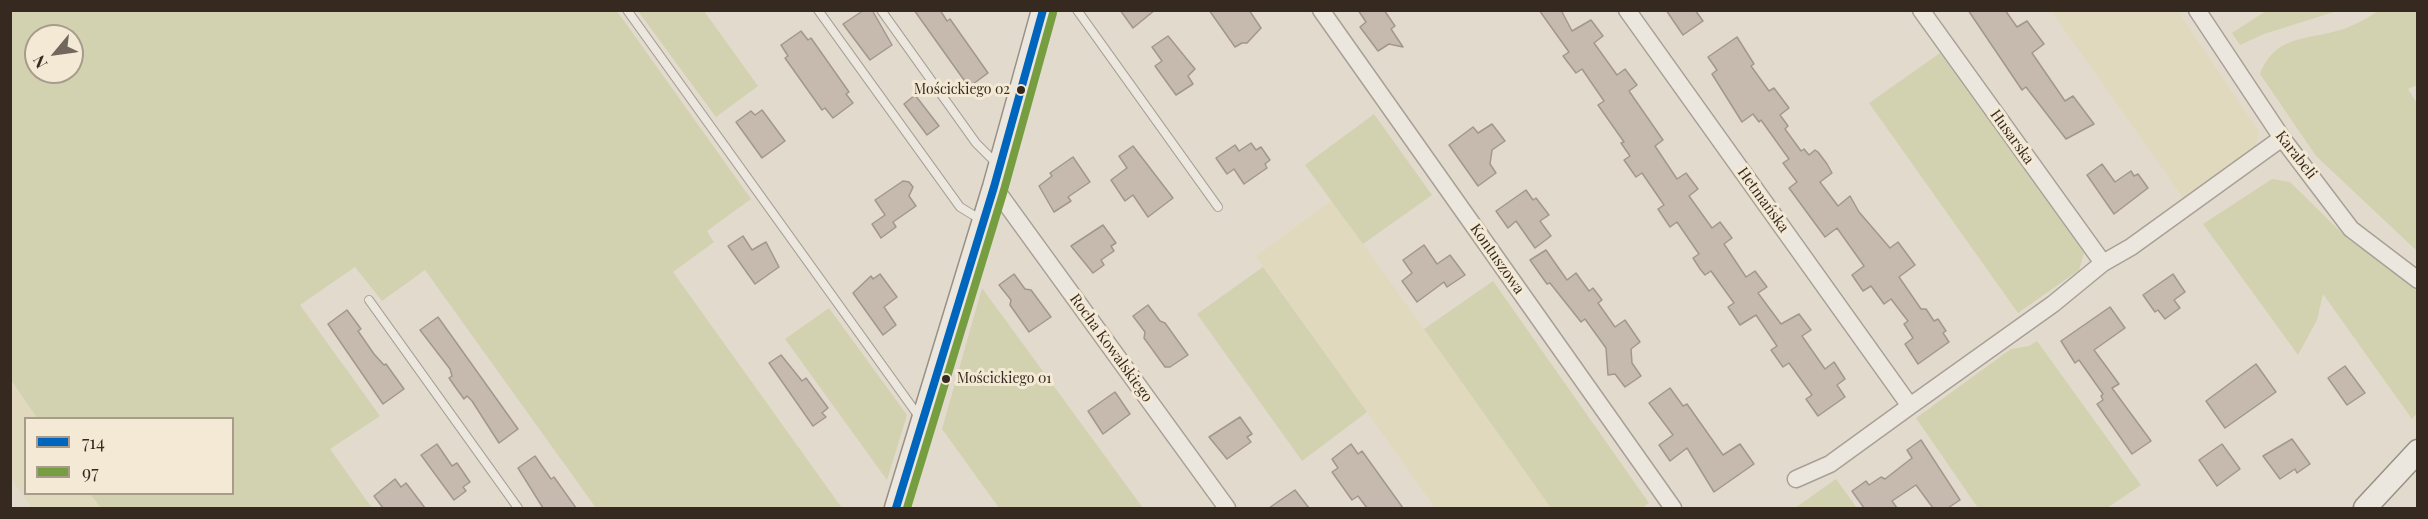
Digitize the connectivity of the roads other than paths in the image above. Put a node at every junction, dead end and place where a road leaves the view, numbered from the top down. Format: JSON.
{"nodes":[{"id":1,"x":627,"y":10,"type":"edge"},
{"id":2,"x":819,"y":10,"type":"edge"},
{"id":3,"x":881,"y":10,"type":"edge"},
{"id":4,"x":1077,"y":10,"type":"edge"},
{"id":5,"x":1321,"y":10,"type":"edge"},
{"id":6,"x":1627,"y":10,"type":"edge"},
{"id":7,"x":1921,"y":10,"type":"edge"},
{"id":8,"x":2197,"y":10,"type":"edge"},
{"id":9,"x":1040,"y":21,"type":"edge"},
{"id":10,"x":2282,"y":138,"type":"junction"},
{"id":11,"x":997,"y":176,"type":"junction"},
{"id":12,"x":1218,"y":207,"type":"dead end"},
{"id":13,"x":984,"y":221,"type":"junction"},
{"id":14,"x":2103,"y":263,"type":"junction"},
{"id":15,"x":2418,"y":280,"type":"edge"},
{"id":16,"x":369,"y":300,"type":"dead end"},
{"id":17,"x":1910,"y":406,"type":"junction"},
{"id":18,"x":923,"y":420,"type":"junction"},
{"id":19,"x":2418,"y":452,"type":"edge"},
{"id":20,"x":1796,"y":479,"type":"dead end"},
{"id":21,"x":518,"y":508,"type":"edge"},
{"id":22,"x":896,"y":508,"type":"edge"},
{"id":23,"x":1227,"y":508,"type":"edge"},
{"id":24,"x":1673,"y":508,"type":"edge"},
{"id":25,"x":2365,"y":508,"type":"edge"}],
"edges":[{"from":1,"to":18,"type":"lane"},
{"from":2,"to":13,"type":"lane"},
{"from":3,"to":11,"type":"lane"},
{"from":4,"to":12,"type":"lane"},
{"from":5,"to":24,"type":"street","name":"Kontuszowa"},
{"from":6,"to":17,"type":"street","name":"Hetmańska"},
{"from":7,"to":14,"type":"street","name":"Husarska"},
{"from":8,"to":10,"type":"street","name":"Karabeli"},
{"from":9,"to":11,"type":"street"},
{"from":10,"to":14,"type":"street"},
{"from":10,"to":15,"type":"street","name":"Karabeli"},
{"from":11,"to":13,"type":"street"},
{"from":11,"to":23,"type":"street","name":"Rocha Kowalskiego"},
{"from":13,"to":18,"type":"street"},
{"from":14,"to":17,"type":"street"},
{"from":16,"to":21,"type":"lane"},
{"from":17,"to":20,"type":"street"},
{"from":18,"to":22,"type":"street"},
{"from":19,"to":25,"type":"street"}]}
